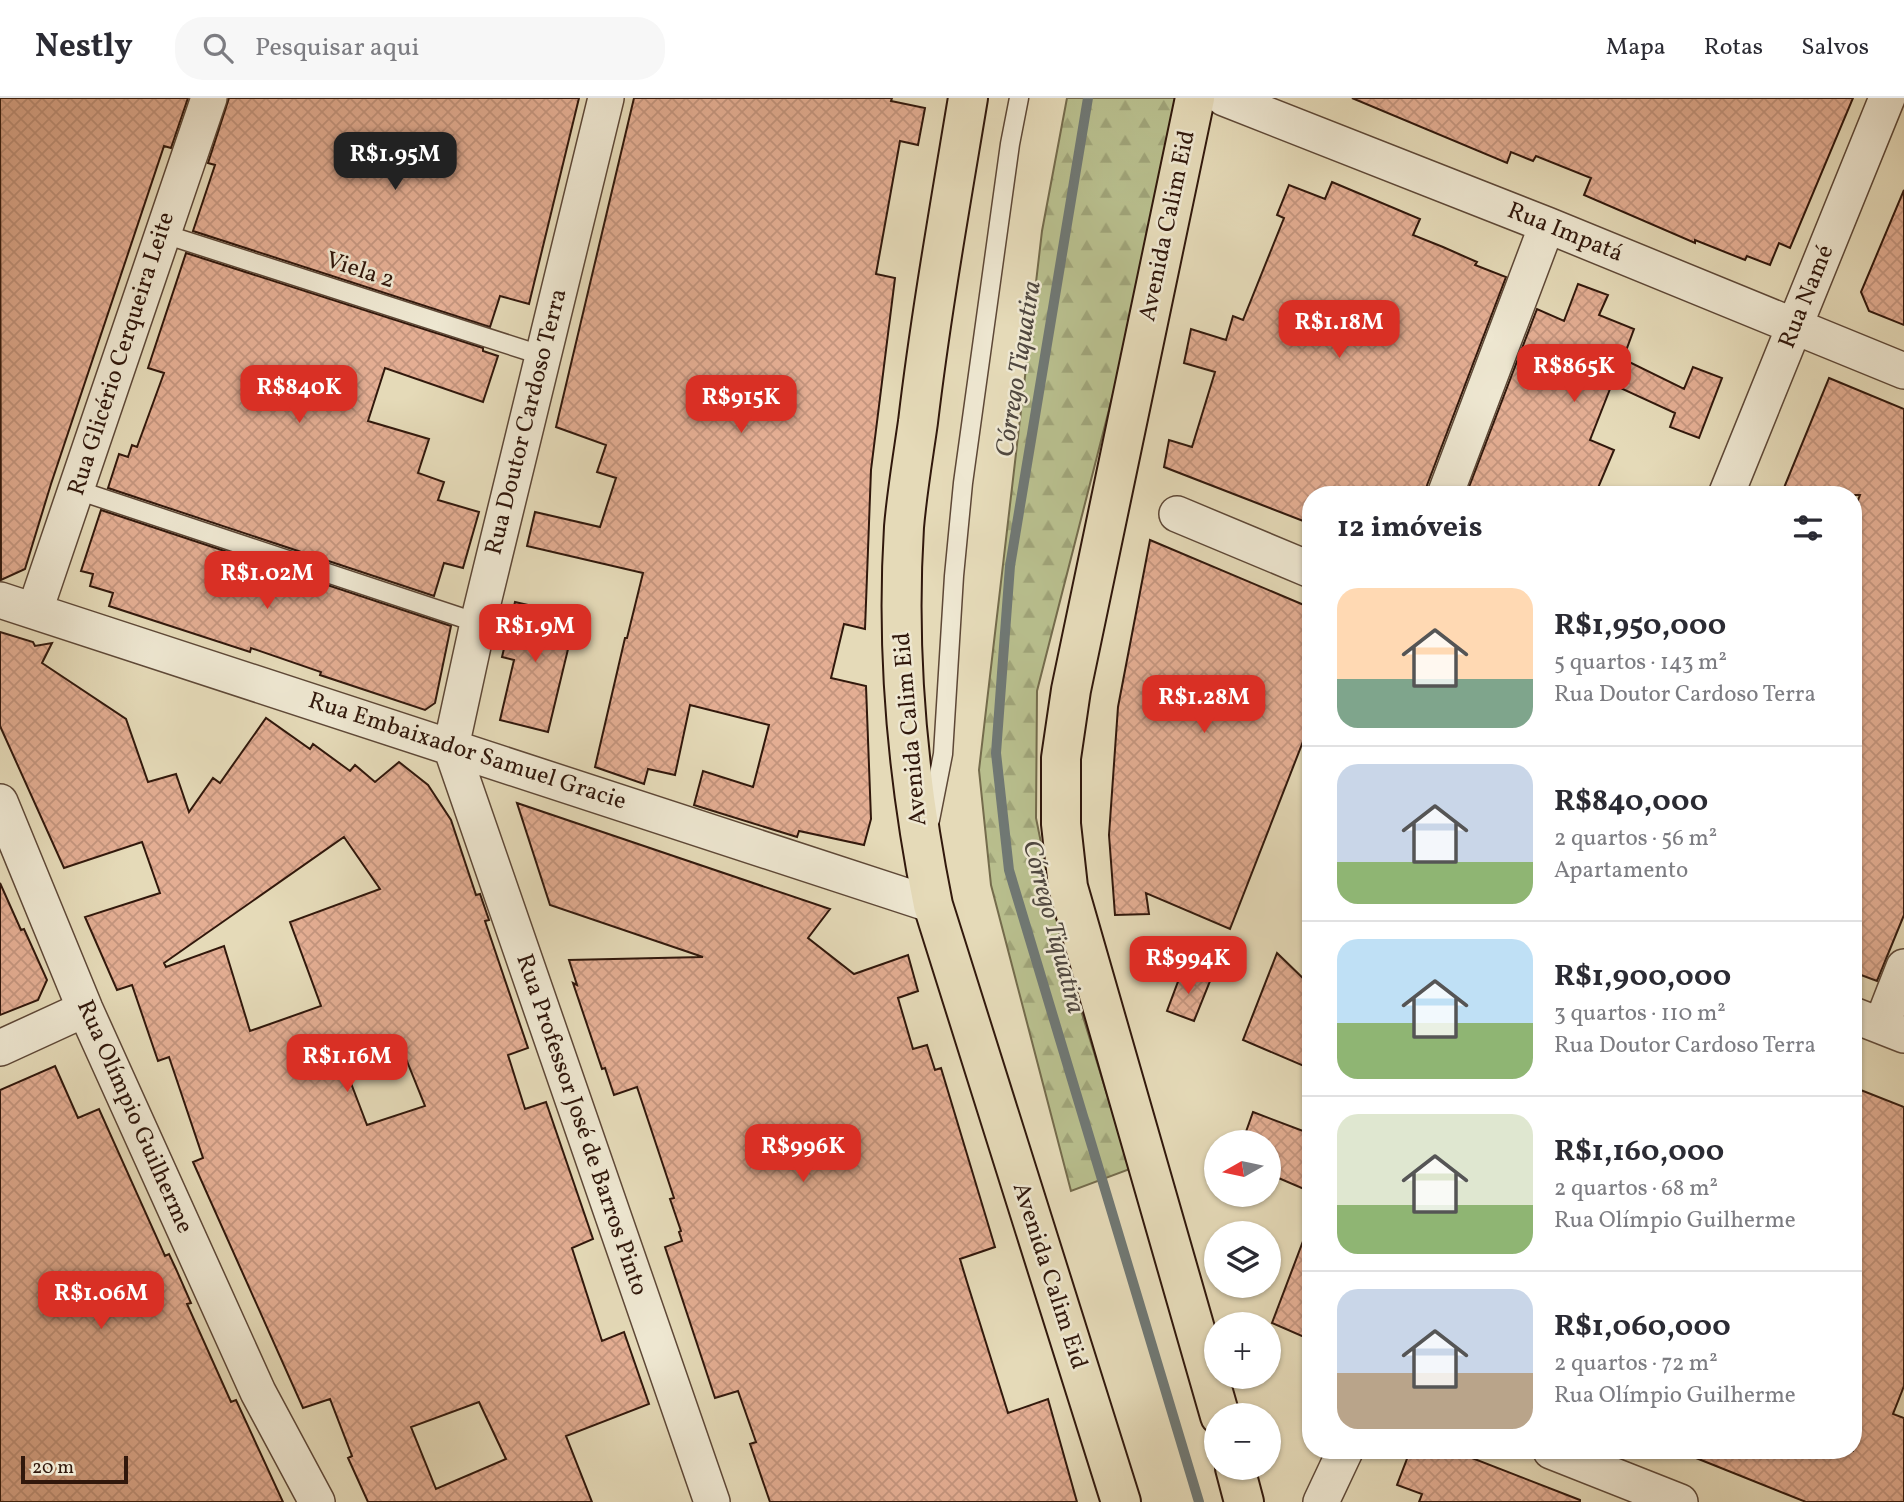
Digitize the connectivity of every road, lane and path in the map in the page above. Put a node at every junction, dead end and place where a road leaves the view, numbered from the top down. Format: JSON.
{"nodes":[{"id":1,"x":209,"y":98,"type":"edge"},
{"id":2,"x":606,"y":98,"type":"edge"},
{"id":3,"x":968,"y":98,"type":"edge"},
{"id":4,"x":1020,"y":98,"type":"edge"},
{"id":5,"x":1195,"y":98,"type":"edge"},
{"id":6,"x":1224,"y":98,"type":"edge"},
{"id":7,"x":1887,"y":98,"type":"edge"},
{"id":8,"x":1547,"y":225,"type":"junction"},
{"id":9,"x":161,"y":233,"type":"junction"},
{"id":10,"x":1795,"y":327,"type":"junction"},
{"id":11,"x":544,"y":356,"type":"junction"},
{"id":12,"x":1904,"y":371,"type":"edge"},
{"id":13,"x":1448,"y":486,"type":"edge"},
{"id":14,"x":1730,"y":486,"type":"edge"},
{"id":15,"x":77,"y":489,"type":"junction"},
{"id":16,"x":1177,"y":514,"type":"dead end"},
{"id":17,"x":1302,"y":566,"type":"edge"},
{"id":18,"x":0,"y":600,"type":"edge"},
{"id":19,"x":35,"y":610,"type":"junction"},
{"id":20,"x":478,"y":623,"type":"junction"},
{"id":21,"x":451,"y":747,"type":"junction"},
{"id":22,"x":0,"y":802,"type":"edge"},
{"id":23,"x":923,"y":853,"type":"junction"},
{"id":24,"x":933,"y":905,"type":"junction"},
{"id":25,"x":1904,"y":967,"type":"edge"},
{"id":26,"x":85,"y":1009,"type":"junction"},
{"id":27,"x":1879,"y":1025,"type":"edge"},
{"id":28,"x":0,"y":1048,"type":"edge"},
{"id":29,"x":1216,"y":1403,"type":"edge"},
{"id":30,"x":1341,"y":1459,"type":"edge"},
{"id":31,"x":1571,"y":1459,"type":"edge"},
{"id":32,"x":1238,"y":1480,"type":"edge"},
{"id":33,"x":317,"y":1502,"type":"edge"},
{"id":34,"x":712,"y":1502,"type":"edge"},
{"id":35,"x":1121,"y":1502,"type":"edge"},
{"id":36,"x":1244,"y":1502,"type":"edge"},
{"id":37,"x":1321,"y":1502,"type":"edge"},
{"id":38,"x":1679,"y":1502,"type":"edge"}],
"edges":[{"from":1,"to":9,"type":"street","name":"Rua Glicério Cerqueira Leite"},
{"from":2,"to":11,"type":"street","name":"Rua Doutor Cardoso Terra"},
{"from":3,"to":23,"type":"main road","name":"Avenida Calim Eid"},
{"from":4,"to":23,"type":"lane"},
{"from":5,"to":29,"type":"main road","name":"Avenida Calim Eid"},
{"from":6,"to":8,"type":"street","name":"Rua Impatá"},
{"from":7,"to":10,"type":"street","name":"Rua Namé"},
{"from":8,"to":10,"type":"street","name":"Rua Impatá"},
{"from":8,"to":13,"type":"street"},
{"from":9,"to":11,"type":"lane","name":"Viela 2"},
{"from":9,"to":15,"type":"street","name":"Rua Glicério Cerqueira Leite"},
{"from":10,"to":12,"type":"street","name":"Rua Impatá"},
{"from":10,"to":14,"type":"street","name":"Rua Namé"},
{"from":11,"to":20,"type":"street","name":"Rua Doutor Cardoso Terra"},
{"from":15,"to":19,"type":"street","name":"Rua Glicério Cerqueira Leite"},
{"from":15,"to":20,"type":"lane"},
{"from":16,"to":17,"type":"street"},
{"from":18,"to":19,"type":"street","name":"Rua Embaixador Samuel Gracie"},
{"from":19,"to":21,"type":"street","name":"Rua Embaixador Samuel Gracie"},
{"from":20,"to":21,"type":"street","name":"Rua Doutor Cardoso Terra"},
{"from":21,"to":24,"type":"street","name":"Rua Embaixador Samuel Gracie"},
{"from":21,"to":34,"type":"street","name":"Rua Professor José de Barros Pinto"},
{"from":22,"to":26,"type":"street","name":"Rua Olímpio Guilherme"},
{"from":23,"to":24,"type":"main road","name":"Avenida Calim Eid"},
{"from":24,"to":35,"type":"main road","name":"Avenida Calim Eid"},
{"from":25,"to":27,"type":"street"},
{"from":26,"to":28,"type":"street"},
{"from":26,"to":33,"type":"street","name":"Rua Olímpio Guilherme"},
{"from":30,"to":37,"type":"street"},
{"from":31,"to":38,"type":"street"},
{"from":32,"to":36,"type":"main road"}]}
